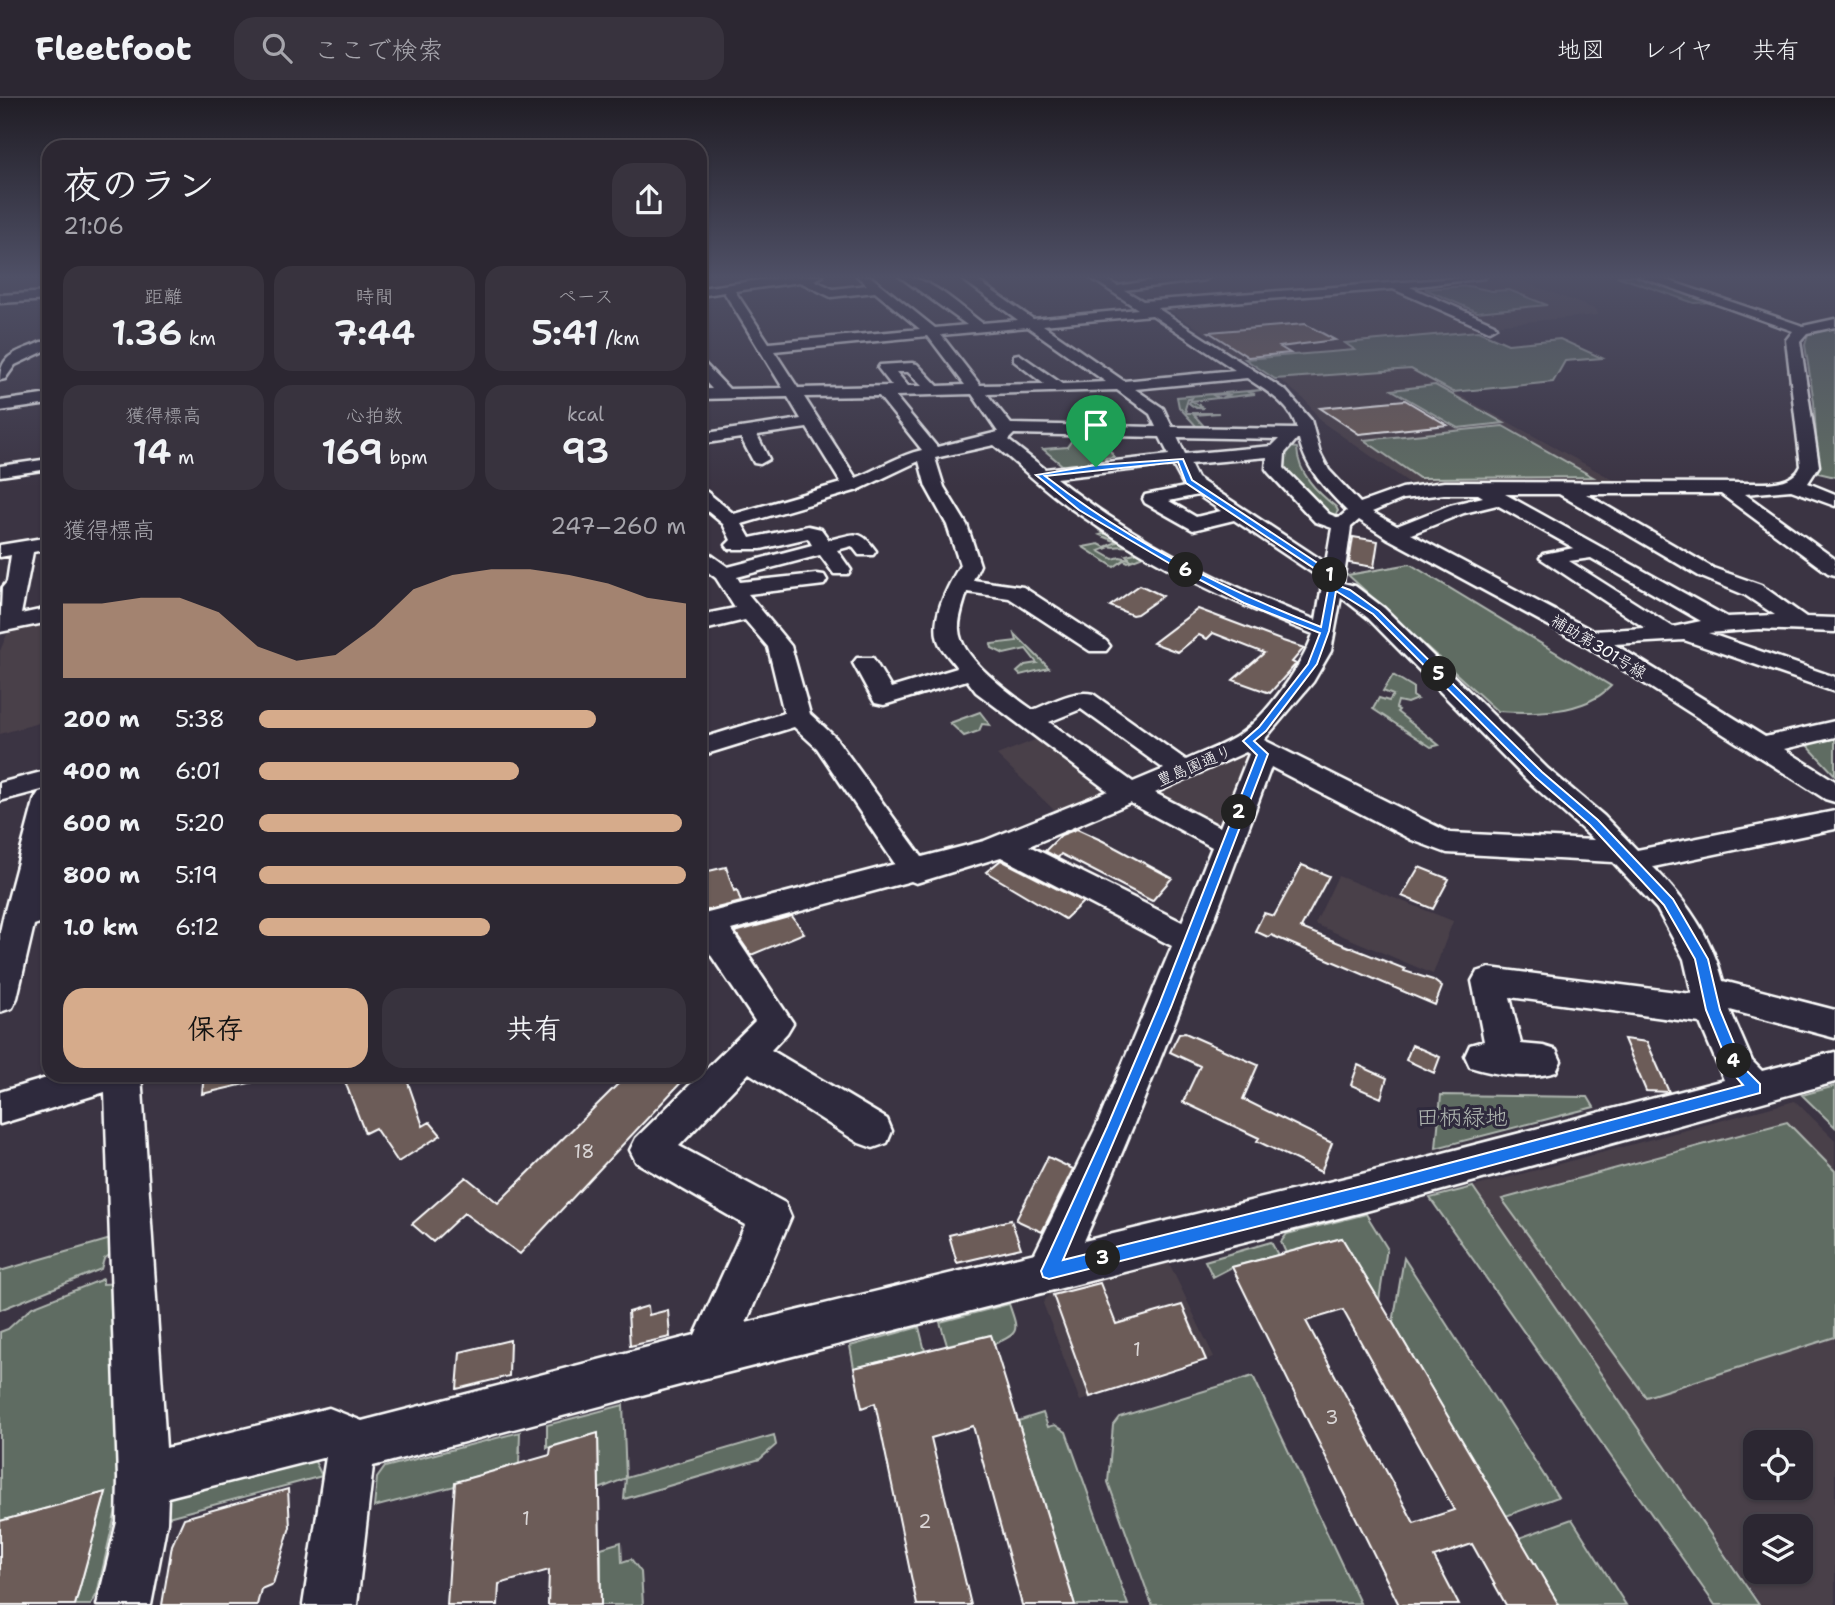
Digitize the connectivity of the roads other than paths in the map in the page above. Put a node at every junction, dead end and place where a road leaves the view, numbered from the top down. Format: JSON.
{"nodes":[{"id":1,"x":21,"y":346,"type":"edge"},
{"id":2,"x":782,"y":346,"type":"edge"},
{"id":3,"x":944,"y":346,"type":"edge"},
{"id":4,"x":1064,"y":346,"type":"edge"},
{"id":5,"x":1209,"y":346,"type":"edge"},
{"id":6,"x":1794,"y":346,"type":"edge"},
{"id":7,"x":8,"y":347,"type":"dead end"},
{"id":8,"x":42,"y":347,"type":"edge"},
{"id":9,"x":765,"y":348,"type":"joint"},
{"id":10,"x":1019,"y":358,"type":"dead end"},
{"id":11,"x":1092,"y":366,"type":"junction"},
{"id":12,"x":1037,"y":372,"type":"junction"},
{"id":13,"x":1252,"y":373,"type":"junction"},
{"id":14,"x":707,"y":375,"type":"edge"},
{"id":15,"x":0,"y":376,"type":"edge"},
{"id":16,"x":768,"y":376,"type":"junction"},
{"id":17,"x":1122,"y":386,"type":"junction"},
{"id":18,"x":719,"y":388,"type":"junction"},
{"id":19,"x":1058,"y":388,"type":"junction"},
{"id":20,"x":978,"y":389,"type":"junction"},
{"id":21,"x":882,"y":390,"type":"junction"},
{"id":22,"x":903,"y":390,"type":"junction"},
{"id":23,"x":934,"y":390,"type":"junction"},
{"id":24,"x":707,"y":392,"type":"edge"},
{"id":25,"x":793,"y":392,"type":"junction"},
{"id":26,"x":42,"y":401,"type":"edge"},
{"id":27,"x":0,"y":406,"type":"edge"},
{"id":28,"x":811,"y":422,"type":"junction"},
{"id":29,"x":1168,"y":429,"type":"junction"},
{"id":30,"x":747,"y":432,"type":"junction"},
{"id":31,"x":1301,"y":433,"type":"junction"},
{"id":32,"x":1002,"y":434,"type":"junction"},
{"id":33,"x":707,"y":438,"type":"edge"},
{"id":34,"x":1277,"y":451,"type":"junction"},
{"id":35,"x":929,"y":454,"type":"junction"},
{"id":36,"x":760,"y":459,"type":"dead end"},
{"id":37,"x":1180,"y":460,"type":"junction"},
{"id":38,"x":42,"y":465,"type":"edge"},
{"id":39,"x":0,"y":471,"type":"edge"},
{"id":40,"x":1039,"y":475,"type":"junction"},
{"id":41,"x":1799,"y":479,"type":"junction"},
{"id":42,"x":1835,"y":481,"type":"edge"},
{"id":43,"x":852,"y":486,"type":"junction"},
{"id":44,"x":1480,"y":488,"type":"junction"},
{"id":45,"x":1562,"y":488,"type":"junction"},
{"id":46,"x":1201,"y":489,"type":"junction"},
{"id":47,"x":1732,"y":493,"type":"junction"},
{"id":48,"x":1827,"y":497,"type":"edge"},
{"id":49,"x":1500,"y":499,"type":"junction"},
{"id":50,"x":707,"y":502,"type":"edge"},
{"id":51,"x":1237,"y":513,"type":"junction"},
{"id":52,"x":1350,"y":518,"type":"junction"},
{"id":53,"x":731,"y":521,"type":"junction"},
{"id":54,"x":1394,"y":534,"type":"junction"},
{"id":55,"x":1797,"y":538,"type":"junction"},
{"id":56,"x":1822,"y":538,"type":"dead end"},
{"id":57,"x":835,"y":539,"type":"junction"},
{"id":58,"x":42,"y":544,"type":"edge"},
{"id":59,"x":736,"y":545,"type":"junction"},
{"id":60,"x":24,"y":548,"type":"junction"},
{"id":61,"x":0,"y":551,"type":"edge"},
{"id":62,"x":866,"y":551,"type":"dead end"},
{"id":63,"x":1592,"y":552,"type":"junction"},
{"id":64,"x":707,"y":554,"type":"edge"},
{"id":65,"x":707,"y":562,"type":"edge"},
{"id":66,"x":1835,"y":569,"type":"edge"},
{"id":67,"x":841,"y":570,"type":"dead end"},
{"id":68,"x":816,"y":580,"type":"dead end"},
{"id":69,"x":729,"y":581,"type":"junction"},
{"id":70,"x":1333,"y":582,"type":"junction"},
{"id":71,"x":959,"y":584,"type":"junction"},
{"id":72,"x":751,"y":612,"type":"junction"},
{"id":73,"x":42,"y":616,"type":"edge"},
{"id":74,"x":707,"y":620,"type":"edge"},
{"id":75,"x":1800,"y":623,"type":"junction"},
{"id":76,"x":4,"y":624,"type":"edge"},
{"id":77,"x":1723,"y":624,"type":"junction"},
{"id":78,"x":1835,"y":625,"type":"edge"},
{"id":79,"x":1325,"y":631,"type":"junction"},
{"id":80,"x":1678,"y":634,"type":"junction"},
{"id":81,"x":1588,"y":638,"type":"junction"},
{"id":82,"x":1098,"y":646,"type":"dead end"},
{"id":83,"x":865,"y":663,"type":"dead end"},
{"id":84,"x":971,"y":671,"type":"junction"},
{"id":85,"x":1835,"y":685,"type":"edge"},
{"id":86,"x":798,"y":716,"type":"junction"},
{"id":87,"x":1031,"y":720,"type":"junction"},
{"id":88,"x":1835,"y":729,"type":"edge"},
{"id":89,"x":707,"y":746,"type":"edge"},
{"id":90,"x":1255,"y":746,"type":"junction"},
{"id":91,"x":1761,"y":746,"type":"junction"},
{"id":92,"x":1184,"y":771,"type":"junction"},
{"id":93,"x":42,"y":781,"type":"edge"},
{"id":94,"x":0,"y":792,"type":"edge"},
{"id":95,"x":1130,"y":792,"type":"junction"},
{"id":96,"x":1835,"y":793,"type":"edge"},
{"id":97,"x":1835,"y":820,"type":"edge"},
{"id":98,"x":42,"y":826,"type":"edge"},
{"id":99,"x":1227,"y":843,"type":"junction"},
{"id":100,"x":1003,"y":845,"type":"junction"},
{"id":101,"x":1627,"y":856,"type":"junction"},
{"id":102,"x":916,"y":872,"type":"junction"},
{"id":103,"x":42,"y":910,"type":"edge"},
{"id":104,"x":19,"y":918,"type":"junction"},
{"id":105,"x":707,"y":925,"type":"edge"},
{"id":106,"x":707,"y":929,"type":"edge"},
{"id":107,"x":1190,"y":942,"type":"junction"},
{"id":108,"x":2,"y":980,"type":"edge"},
{"id":109,"x":1710,"y":1000,"type":"junction"},
{"id":110,"x":1835,"y":1024,"type":"edge"},
{"id":111,"x":745,"y":1052,"type":"junction"},
{"id":112,"x":1543,"y":1060,"type":"dead end"},
{"id":113,"x":1835,"y":1067,"type":"edge"},
{"id":114,"x":88,"y":1082,"type":"edge"},
{"id":115,"x":123,"y":1082,"type":"edge"},
{"id":116,"x":1755,"y":1088,"type":"junction"},
{"id":117,"x":0,"y":1108,"type":"edge"},
{"id":118,"x":873,"y":1131,"type":"dead end"},
{"id":119,"x":1049,"y":1271,"type":"junction"},
{"id":120,"x":710,"y":1354,"type":"junction"},
{"id":121,"x":351,"y":1448,"type":"junction"},
{"id":122,"x":143,"y":1478,"type":"junction"},
{"id":123,"x":124,"y":1605,"type":"edge"},
{"id":124,"x":330,"y":1605,"type":"edge"}],
"edges":[{"from":1,"to":7,"type":"street"},
{"from":2,"to":9,"type":"street"},
{"from":3,"to":20,"type":"street"},
{"from":4,"to":11,"type":"street"},
{"from":5,"to":13,"type":"street"},
{"from":6,"to":41,"type":"street"},
{"from":8,"to":15,"type":"street"},
{"from":9,"to":16,"type":"street"},
{"from":10,"to":12,"type":"street"},
{"from":11,"to":12,"type":"street"},
{"from":11,"to":17,"type":"street"},
{"from":12,"to":19,"type":"street"},
{"from":13,"to":17,"type":"street"},
{"from":13,"to":31,"type":"street"},
{"from":14,"to":18,"type":"street"},
{"from":16,"to":18,"type":"street"},
{"from":16,"to":25,"type":"street"},
{"from":17,"to":19,"type":"street"},
{"from":17,"to":29,"type":"street"},
{"from":18,"to":24,"type":"street"},
{"from":18,"to":25,"type":"street"},
{"from":19,"to":20,"type":"street"},
{"from":20,"to":23,"type":"street"},
{"from":20,"to":32,"type":"street"},
{"from":21,"to":22,"type":"street"},
{"from":21,"to":25,"type":"street"},
{"from":21,"to":35,"type":"street"},
{"from":22,"to":23,"type":"street"},
{"from":22,"to":23,"type":"street"},
{"from":25,"to":28,"type":"street"},
{"from":26,"to":27,"type":"street"},
{"from":28,"to":30,"type":"street"},
{"from":28,"to":43,"type":"street"},
{"from":29,"to":31,"type":"street"},
{"from":29,"to":32,"type":"street"},
{"from":29,"to":37,"type":"street"},
{"from":30,"to":33,"type":"street"},
{"from":30,"to":36,"type":"street"},
{"from":31,"to":34,"type":"street"},
{"from":31,"to":52,"type":"street"},
{"from":32,"to":35,"type":"street"},
{"from":32,"to":40,"type":"street"},
{"from":34,"to":37,"type":"street"},
{"from":34,"to":52,"type":"street"},
{"from":35,"to":43,"type":"street"},
{"from":35,"to":71,"type":"street"},
{"from":37,"to":40,"type":"street"},
{"from":37,"to":46,"type":"street"},
{"from":38,"to":39,"type":"street"},
{"from":40,"to":79,"type":"street"},
{"from":41,"to":42,"type":"street"},
{"from":41,"to":47,"type":"street"},
{"from":41,"to":48,"type":"street"},
{"from":43,"to":53,"type":"street"},
{"from":44,"to":45,"type":"street"},
{"from":44,"to":49,"type":"street"},
{"from":44,"to":52,"type":"street"},
{"from":45,"to":47,"type":"street"},
{"from":45,"to":75,"type":"street"},
{"from":46,"to":51,"type":"street"},
{"from":46,"to":51,"type":"street"},
{"from":47,"to":48,"type":"street"},
{"from":47,"to":55,"type":"street"},
{"from":49,"to":54,"type":"street"},
{"from":49,"to":63,"type":"street"},
{"from":50,"to":53,"type":"street"},
{"from":51,"to":70,"type":"street"},
{"from":52,"to":54,"type":"street","name":"補助第301号線"},
{"from":52,"to":70,"type":"street","name":"豊島園通り"},
{"from":53,"to":59,"type":"street"},
{"from":54,"to":81,"type":"street","name":"補助第301号線"},
{"from":55,"to":56,"type":"street"},
{"from":55,"to":66,"type":"street"},
{"from":57,"to":59,"type":"street"},
{"from":57,"to":62,"type":"street"},
{"from":57,"to":67,"type":"street"},
{"from":57,"to":69,"type":"street"},
{"from":58,"to":60,"type":"street"},
{"from":59,"to":64,"type":"street"},
{"from":60,"to":61,"type":"street"},
{"from":60,"to":76,"type":"street"},
{"from":63,"to":77,"type":"street"},
{"from":63,"to":80,"type":"street"},
{"from":65,"to":69,"type":"street"},
{"from":68,"to":69,"type":"street"},
{"from":69,"to":72,"type":"street"},
{"from":70,"to":79,"type":"street","name":"豊島園通り"},
{"from":70,"to":101,"type":"street"},
{"from":71,"to":82,"type":"street"},
{"from":71,"to":84,"type":"street"},
{"from":72,"to":74,"type":"street"},
{"from":72,"to":86,"type":"street"},
{"from":73,"to":76,"type":"street"},
{"from":75,"to":77,"type":"street"},
{"from":75,"to":78,"type":"street"},
{"from":77,"to":80,"type":"street"},
{"from":79,"to":90,"type":"street","name":"豊島園通り"},
{"from":80,"to":81,"type":"street"},
{"from":80,"to":85,"type":"street"},
{"from":81,"to":91,"type":"street","name":"補助第301号線"},
{"from":83,"to":84,"type":"street"},
{"from":84,"to":87,"type":"street"},
{"from":86,"to":89,"type":"street"},
{"from":86,"to":102,"type":"street"},
{"from":87,"to":92,"type":"street"},
{"from":87,"to":95,"type":"street"},
{"from":88,"to":91,"type":"street"},
{"from":90,"to":92,"type":"street","name":"豊島園通り"},
{"from":90,"to":99,"type":"street"},
{"from":90,"to":101,"type":"street"},
{"from":91,"to":96,"type":"street","name":"補助第301号線"},
{"from":92,"to":95,"type":"street","name":"豊島園通り"},
{"from":93,"to":94,"type":"street"},
{"from":95,"to":99,"type":"street"},
{"from":95,"to":100,"type":"street","name":"豊島園通り"},
{"from":97,"to":101,"type":"street"},
{"from":98,"to":104,"type":"street"},
{"from":99,"to":107,"type":"street"},
{"from":100,"to":102,"type":"street","name":"豊島園通り"},
{"from":100,"to":107,"type":"street"},
{"from":101,"to":109,"type":"street"},
{"from":102,"to":105,"type":"street","name":"豊島園通り"},
{"from":103,"to":104,"type":"street"},
{"from":104,"to":108,"type":"street"},
{"from":106,"to":111,"type":"street"},
{"from":107,"to":119,"type":"street"},
{"from":109,"to":110,"type":"street"},
{"from":109,"to":112,"type":"street"},
{"from":109,"to":116,"type":"street"},
{"from":111,"to":118,"type":"street"},
{"from":111,"to":120,"type":"street"},
{"from":113,"to":116,"type":"street"},
{"from":114,"to":117,"type":"street"},
{"from":115,"to":122,"type":"street"},
{"from":116,"to":119,"type":"street"},
{"from":119,"to":120,"type":"street"},
{"from":120,"to":121,"type":"street"},
{"from":121,"to":122,"type":"street"},
{"from":121,"to":124,"type":"street"},
{"from":122,"to":123,"type":"street"}]}
